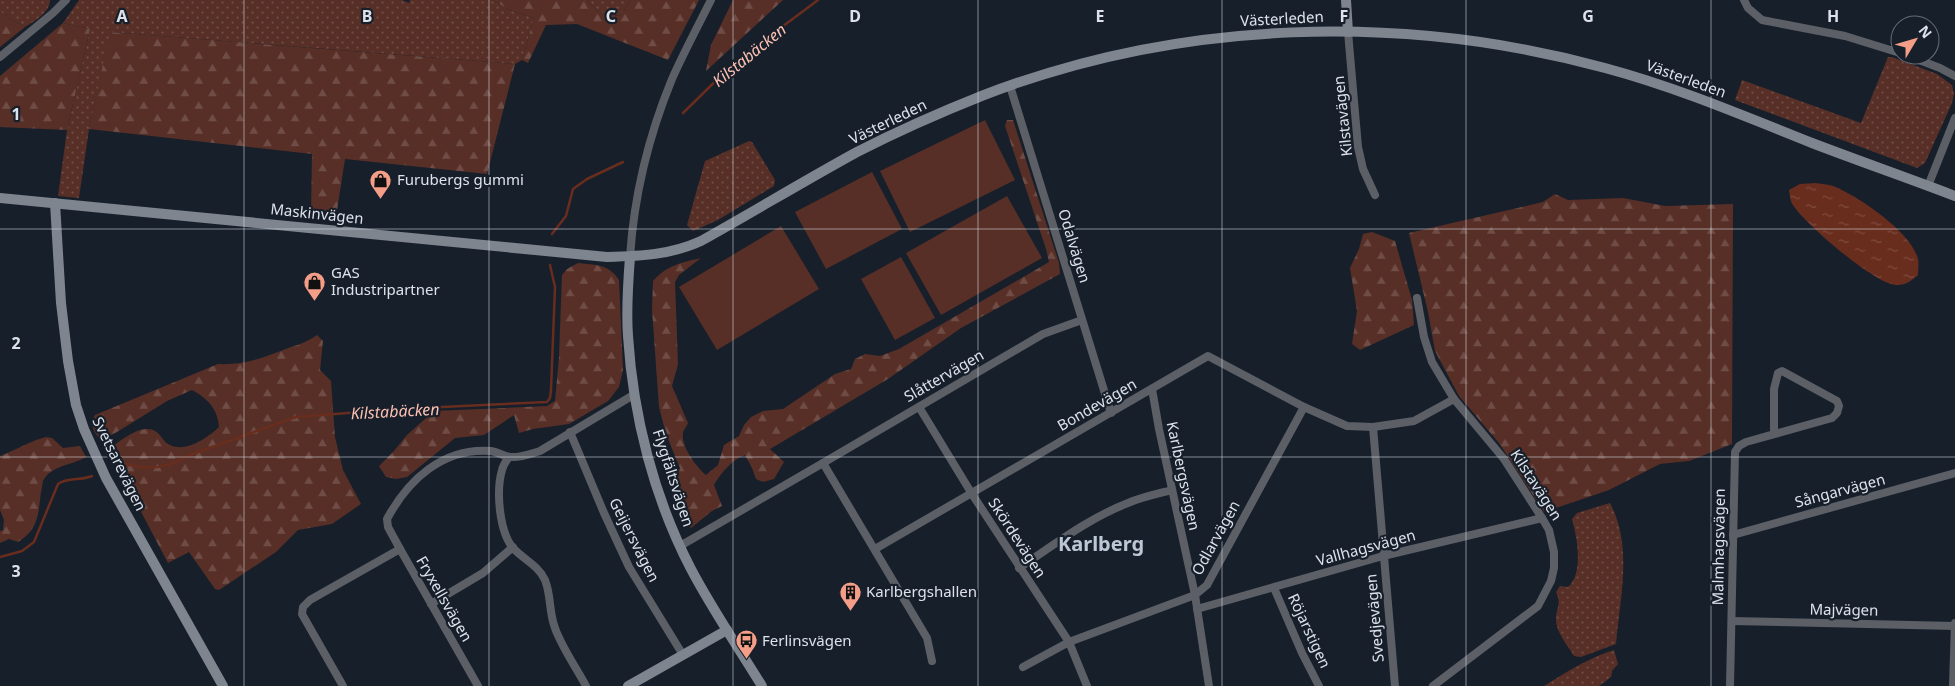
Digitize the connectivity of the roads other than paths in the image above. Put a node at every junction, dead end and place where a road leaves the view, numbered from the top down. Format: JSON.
{"nodes":[{"id":1,"x":66,"y":0,"type":"edge"},
{"id":2,"x":712,"y":0,"type":"edge"},
{"id":3,"x":1346,"y":0,"type":"edge"},
{"id":4,"x":1744,"y":0,"type":"edge"},
{"id":5,"x":1348,"y":32,"type":"junction"},
{"id":6,"x":1890,"y":50,"type":"edge"},
{"id":7,"x":0,"y":57,"type":"edge"},
{"id":8,"x":1932,"y":65,"type":"edge"},
{"id":9,"x":1955,"y":76,"type":"edge"},
{"id":10,"x":1010,"y":86,"type":"junction"},
{"id":11,"x":1955,"y":118,"type":"edge"},
{"id":12,"x":1928,"y":186,"type":"junction"},
{"id":13,"x":1375,"y":195,"type":"dead end"},
{"id":14,"x":1955,"y":196,"type":"edge"},
{"id":15,"x":0,"y":198,"type":"edge"},
{"id":16,"x":55,"y":203,"type":"junction"},
{"id":17,"x":630,"y":256,"type":"junction"},
{"id":18,"x":1417,"y":298,"type":"dead end"},
{"id":19,"x":1082,"y":320,"type":"junction"},
{"id":20,"x":1152,"y":389,"type":"junction"},
{"id":21,"x":635,"y":394,"type":"junction"},
{"id":22,"x":1454,"y":400,"type":"junction"},
{"id":23,"x":919,"y":407,"type":"junction"},
{"id":24,"x":1304,"y":407,"type":"junction"},
{"id":25,"x":1111,"y":413,"type":"junction"},
{"id":26,"x":1373,"y":427,"type":"junction"},
{"id":27,"x":570,"y":432,"type":"junction"},
{"id":28,"x":1774,"y":434,"type":"junction"},
{"id":29,"x":509,"y":457,"type":"junction"},
{"id":30,"x":823,"y":463,"type":"junction"},
{"id":31,"x":1955,"y":474,"type":"edge"},
{"id":32,"x":1172,"y":490,"type":"junction"},
{"id":33,"x":972,"y":494,"type":"junction"},
{"id":34,"x":1542,"y":518,"type":"junction"},
{"id":35,"x":1733,"y":534,"type":"junction"},
{"id":36,"x":680,"y":546,"type":"junction"},
{"id":37,"x":513,"y":547,"type":"junction"},
{"id":38,"x":400,"y":549,"type":"junction"},
{"id":39,"x":875,"y":550,"type":"junction"},
{"id":40,"x":1384,"y":556,"type":"junction"},
{"id":41,"x":1019,"y":568,"type":"junction"},
{"id":42,"x":1274,"y":588,"type":"junction"},
{"id":43,"x":1195,"y":595,"type":"junction"},
{"id":44,"x":431,"y":604,"type":"junction"},
{"id":45,"x":1197,"y":609,"type":"junction"},
{"id":46,"x":1732,"y":622,"type":"junction"},
{"id":47,"x":1955,"y":624,"type":"edge"},
{"id":48,"x":727,"y":630,"type":"junction"},
{"id":49,"x":1069,"y":642,"type":"junction"},
{"id":50,"x":683,"y":655,"type":"junction"},
{"id":51,"x":932,"y":661,"type":"dead end"},
{"id":52,"x":1023,"y":667,"type":"dead end"},
{"id":53,"x":641,"y":683,"type":"edge"},
{"id":54,"x":223,"y":686,"type":"edge"},
{"id":55,"x":343,"y":686,"type":"edge"},
{"id":56,"x":478,"y":686,"type":"edge"},
{"id":57,"x":586,"y":686,"type":"edge"},
{"id":58,"x":628,"y":686,"type":"edge"},
{"id":59,"x":762,"y":686,"type":"edge"},
{"id":60,"x":1087,"y":686,"type":"edge"},
{"id":61,"x":1209,"y":686,"type":"edge"},
{"id":62,"x":1319,"y":686,"type":"edge"},
{"id":63,"x":1395,"y":686,"type":"edge"},
{"id":64,"x":1433,"y":686,"type":"edge"},
{"id":65,"x":1730,"y":686,"type":"edge"},
{"id":66,"x":1953,"y":686,"type":"edge"}],
"edges":[{"from":1,"to":7,"type":"street"},
{"from":2,"to":17,"type":"street"},
{"from":3,"to":5,"type":"street"},
{"from":4,"to":6,"type":"street"},
{"from":5,"to":10,"type":"street","name":"Västerleden"},
{"from":5,"to":12,"type":"street","name":"Västerleden"},
{"from":5,"to":13,"type":"street","name":"Kilstavägen"},
{"from":8,"to":9,"type":"street"},
{"from":10,"to":17,"type":"street","name":"Västerleden"},
{"from":10,"to":19,"type":"street","name":"Odalvägen"},
{"from":11,"to":12,"type":"street"},
{"from":12,"to":14,"type":"street","name":"Västerleden"},
{"from":15,"to":16,"type":"street","name":"Maskinvägen"},
{"from":16,"to":17,"type":"street","name":"Maskinvägen"},
{"from":16,"to":54,"type":"street","name":"Svetsarevägen"},
{"from":17,"to":21,"type":"street","name":"Flygfältsvägen"},
{"from":18,"to":22,"type":"street","name":"Kilstavägen"},
{"from":19,"to":23,"type":"street","name":"Slåttervägen"},
{"from":19,"to":25,"type":"street","name":"Odalvägen"},
{"from":20,"to":24,"type":"street","name":"Bondevägen"},
{"from":20,"to":25,"type":"street","name":"Bondevägen"},
{"from":20,"to":32,"type":"street","name":"Karlbergsvägen"},
{"from":21,"to":27,"type":"street"},
{"from":21,"to":36,"type":"street","name":"Flygfältsvägen"},
{"from":22,"to":26,"type":"street","name":"Bondevägen"},
{"from":22,"to":34,"type":"street","name":"Kilstavägen"},
{"from":23,"to":30,"type":"street","name":"Slåttervägen"},
{"from":23,"to":33,"type":"street","name":"Skördevägen"},
{"from":24,"to":26,"type":"street","name":"Bondevägen"},
{"from":24,"to":43,"type":"street","name":"Odlarvägen"},
{"from":25,"to":33,"type":"street","name":"Bondevägen"},
{"from":26,"to":40,"type":"street","name":"Svedjevägen"},
{"from":27,"to":29,"type":"street"},
{"from":27,"to":50,"type":"street","name":"Geijersvägen"},
{"from":28,"to":28,"type":"street","name":"Malmhagsvägen"},
{"from":28,"to":35,"type":"street","name":"Malmhagsvägen"},
{"from":29,"to":37,"type":"street"},
{"from":29,"to":38,"type":"street"},
{"from":30,"to":36,"type":"street","name":"Slåttervägen"},
{"from":30,"to":39,"type":"street"},
{"from":31,"to":35,"type":"street","name":"Sångarvägen"},
{"from":32,"to":41,"type":"street"},
{"from":32,"to":43,"type":"street","name":"Karlbergsvägen"},
{"from":33,"to":39,"type":"street","name":"Bondevägen"},
{"from":33,"to":41,"type":"street","name":"Skördevägen"},
{"from":34,"to":40,"type":"street","name":"Vallhagsvägen"},
{"from":34,"to":64,"type":"street","name":"Kilstavägen"},
{"from":35,"to":46,"type":"street","name":"Malmhagsvägen"},
{"from":36,"to":48,"type":"street","name":"Flygfältsvägen"},
{"from":37,"to":44,"type":"street"},
{"from":37,"to":57,"type":"street"},
{"from":38,"to":44,"type":"street","name":"Fryxellsvägen"},
{"from":38,"to":55,"type":"street","name":"Fryxellsvägen"},
{"from":39,"to":51,"type":"street"},
{"from":40,"to":42,"type":"street","name":"Vallhagsvägen"},
{"from":40,"to":63,"type":"street","name":"Svedjevägen"},
{"from":41,"to":49,"type":"street","name":"Skördevägen"},
{"from":42,"to":45,"type":"street","name":"Vallhagsvägen"},
{"from":42,"to":62,"type":"street","name":"Röjarstigen"},
{"from":43,"to":45,"type":"street","name":"Karlbergsvägen"},
{"from":43,"to":49,"type":"street","name":"Odlarvägen"},
{"from":44,"to":56,"type":"street","name":"Fryxellsvägen"},
{"from":45,"to":61,"type":"street","name":"Karlbergsvägen"},
{"from":46,"to":47,"type":"street","name":"Majvägen"},
{"from":46,"to":65,"type":"street","name":"Malmhagsvägen"},
{"from":47,"to":66,"type":"street"},
{"from":48,"to":50,"type":"street"},
{"from":48,"to":59,"type":"street","name":"Flygfältsvägen"},
{"from":49,"to":52,"type":"street","name":"Odlarvägen"},
{"from":49,"to":60,"type":"street","name":"Skördevägen"},
{"from":50,"to":53,"type":"street"},
{"from":53,"to":58,"type":"street"}]}
